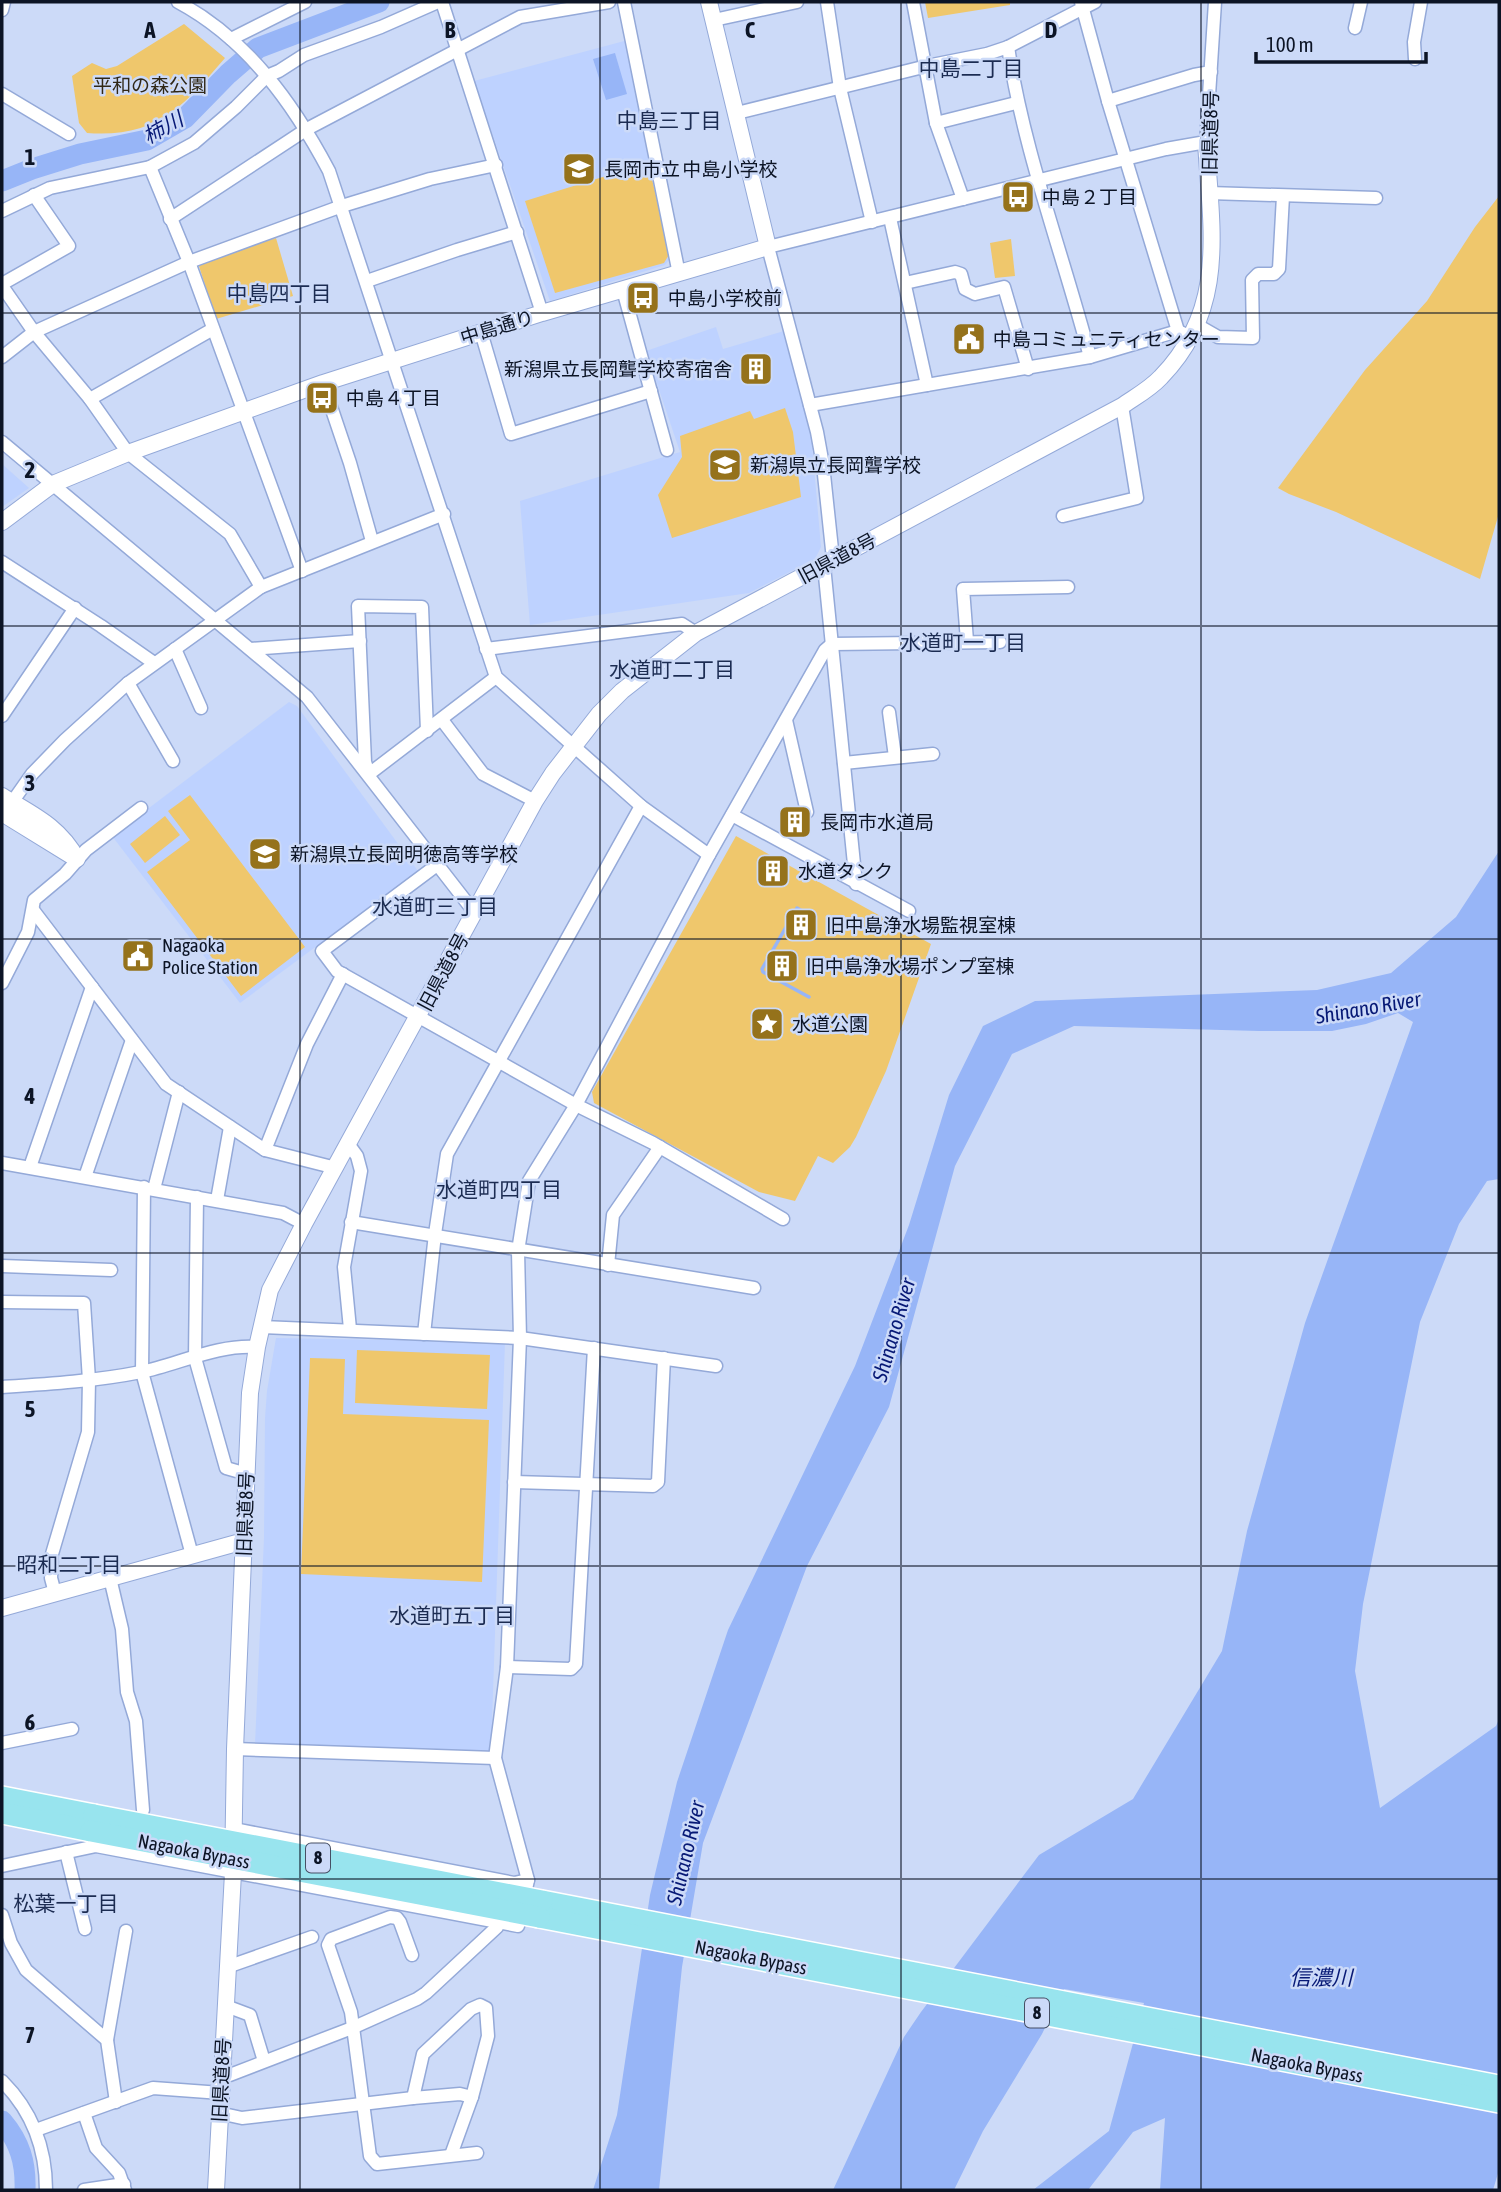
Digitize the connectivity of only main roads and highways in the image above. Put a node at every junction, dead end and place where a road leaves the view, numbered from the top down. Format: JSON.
{"nodes":[{"id":1,"x":2,"y":1797,"type":"edge"},
{"id":2,"x":2,"y":1814,"type":"edge"},
{"id":3,"x":92,"y":1823,"type":"junction"},
{"id":4,"x":576,"y":1916,"type":"junction"},
{"id":5,"x":1499,"y":2086,"type":"edge"},
{"id":6,"x":1499,"y":2102,"type":"edge"}],
"edges":[{"from":1,"to":3,"type":"highway","name":"Nagaoka Bypass","number":"8"},
{"from":2,"to":3,"type":"highway","name":"Nagaoka Bypass","number":"8"},
{"from":3,"to":4,"type":"highway","name":"Nagaoka Bypass","number":"8","bridge":true},
{"from":4,"to":5,"type":"highway","name":"Nagaoka Bypass","number":"8"},
{"from":4,"to":6,"type":"highway","name":"Nagaoka Bypass","number":"8"}]}
